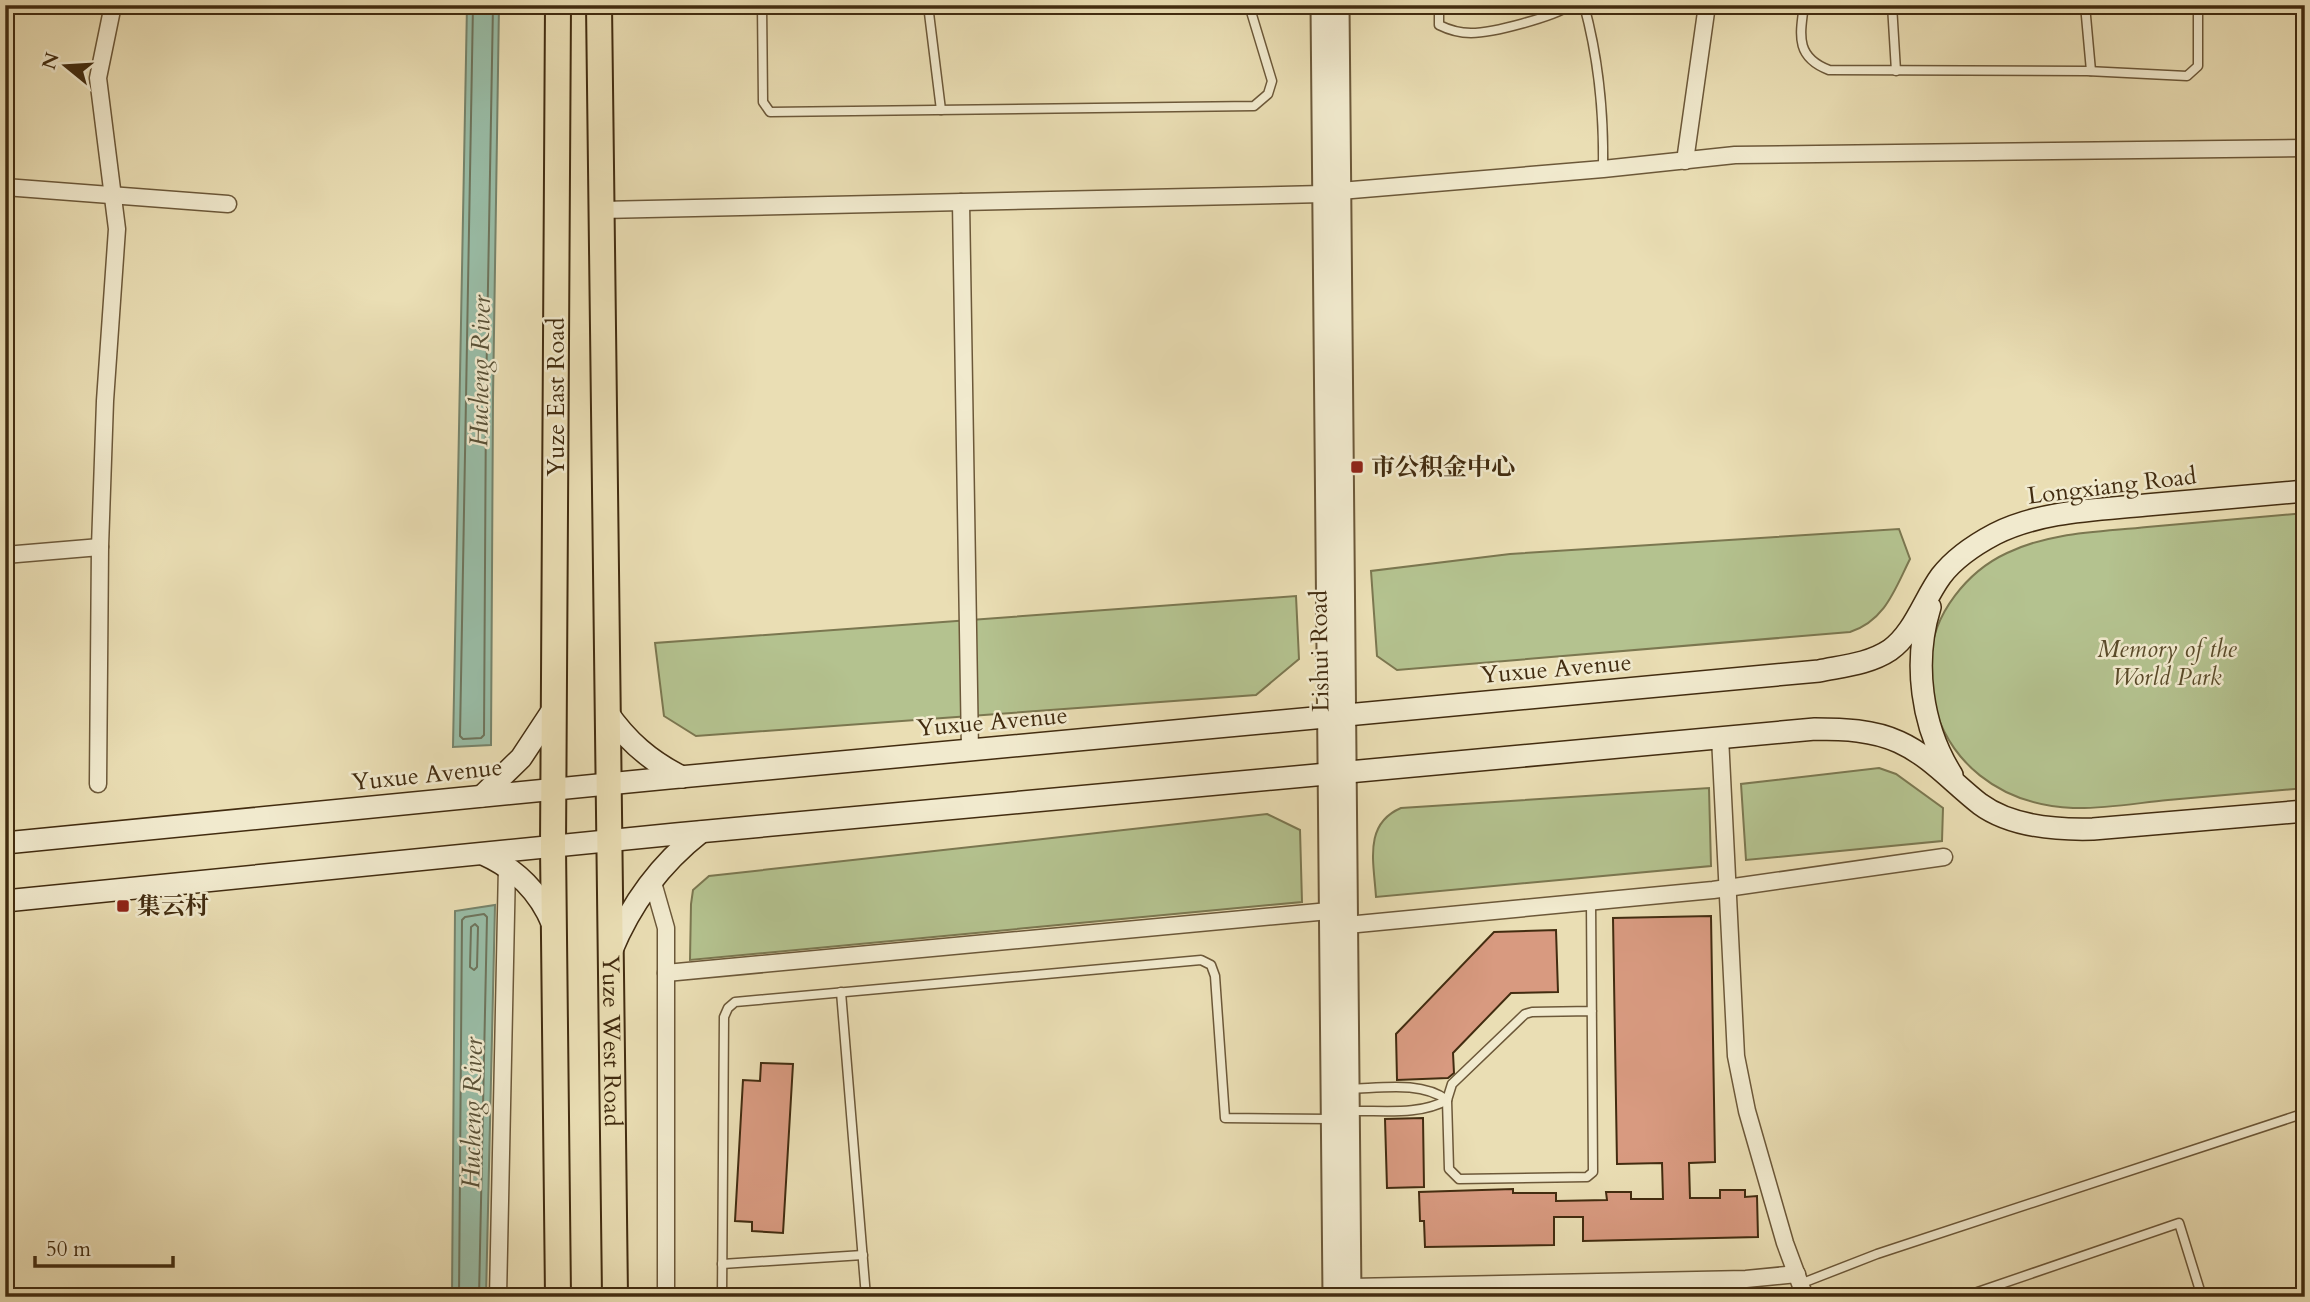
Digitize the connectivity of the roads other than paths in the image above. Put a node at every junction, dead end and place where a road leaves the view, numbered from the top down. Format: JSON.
{"nodes":[{"id":1,"x":113,"y":5,"type":"edge"},
{"id":2,"x":558,"y":5,"type":"edge"},
{"id":3,"x":599,"y":5,"type":"edge"},
{"id":4,"x":762,"y":5,"type":"edge"},
{"id":5,"x":928,"y":5,"type":"edge"},
{"id":6,"x":1249,"y":5,"type":"edge"},
{"id":7,"x":1321,"y":5,"type":"edge"},
{"id":8,"x":1339,"y":5,"type":"edge"},
{"id":9,"x":1439,"y":5,"type":"edge"},
{"id":10,"x":1572,"y":5,"type":"edge"},
{"id":11,"x":1584,"y":5,"type":"edge"},
{"id":12,"x":1707,"y":5,"type":"edge"},
{"id":13,"x":1804,"y":5,"type":"edge"},
{"id":14,"x":1892,"y":5,"type":"edge"},
{"id":15,"x":2085,"y":5,"type":"edge"},
{"id":16,"x":2198,"y":5,"type":"edge"},
{"id":17,"x":1896,"y":71,"type":"junction"},
{"id":18,"x":2091,"y":71,"type":"junction"},
{"id":19,"x":941,"y":110,"type":"junction"},
{"id":20,"x":2305,"y":148,"type":"edge"},
{"id":21,"x":1685,"y":161,"type":"junction"},
{"id":22,"x":1604,"y":169,"type":"junction"},
{"id":23,"x":5,"y":187,"type":"edge"},
{"id":24,"x":1332,"y":192,"type":"junction"},
{"id":25,"x":113,"y":195,"type":"junction"},
{"id":26,"x":961,"y":202,"type":"junction"},
{"id":27,"x":228,"y":204,"type":"dead end"},
{"id":28,"x":601,"y":210,"type":"junction"},
{"id":29,"x":2305,"y":491,"type":"edge"},
{"id":30,"x":100,"y":547,"type":"junction"},
{"id":31,"x":5,"y":555,"type":"edge"},
{"id":32,"x":1941,"y":576,"type":"junction"},
{"id":33,"x":554,"y":708,"type":"junction"},
{"id":34,"x":607,"y":712,"type":"junction"},
{"id":35,"x":1337,"y":716,"type":"junction"},
{"id":36,"x":1720,"y":737,"type":"junction"},
{"id":37,"x":970,"y":751,"type":"junction"},
{"id":38,"x":1337,"y":772,"type":"junction"},
{"id":39,"x":682,"y":777,"type":"junction"},
{"id":40,"x":98,"y":784,"type":"dead end"},
{"id":41,"x":608,"y":784,"type":"junction"},
{"id":42,"x":1958,"y":785,"type":"junction"},
{"id":43,"x":553,"y":789,"type":"junction"},
{"id":44,"x":482,"y":796,"type":"junction"},
{"id":45,"x":2305,"y":811,"type":"edge"},
{"id":46,"x":701,"y":832,"type":"junction"},
{"id":47,"x":608,"y":841,"type":"junction"},
{"id":48,"x":5,"y":843,"type":"edge"},
{"id":49,"x":553,"y":847,"type":"junction"},
{"id":50,"x":483,"y":854,"type":"junction"},
{"id":51,"x":1944,"y":857,"type":"dead end"},
{"id":52,"x":507,"y":866,"type":"junction"},
{"id":53,"x":652,"y":879,"type":"junction"},
{"id":54,"x":1727,"y":888,"type":"junction"},
{"id":55,"x":5,"y":901,"type":"edge"},
{"id":56,"x":1591,"y":902,"type":"junction"},
{"id":57,"x":1329,"y":911,"type":"junction"},
{"id":58,"x":1348,"y":925,"type":"junction"},
{"id":59,"x":554,"y":928,"type":"junction"},
{"id":60,"x":610,"y":954,"type":"junction"},
{"id":61,"x":666,"y":974,"type":"junction"},
{"id":62,"x":841,"y":992,"type":"junction"},
{"id":63,"x":1592,"y":1012,"type":"junction"},
{"id":64,"x":1349,"y":1089,"type":"junction"},
{"id":65,"x":1447,"y":1100,"type":"junction"},
{"id":66,"x":2305,"y":1113,"type":"edge"},
{"id":67,"x":1340,"y":1115,"type":"junction"},
{"id":68,"x":863,"y":1255,"type":"junction"},
{"id":69,"x":722,"y":1264,"type":"junction"},
{"id":70,"x":1801,"y":1285,"type":"edge"},
{"id":71,"x":1351,"y":1292,"type":"edge"},
{"id":72,"x":498,"y":1297,"type":"edge"},
{"id":73,"x":558,"y":1297,"type":"edge"},
{"id":74,"x":615,"y":1297,"type":"edge"},
{"id":75,"x":666,"y":1297,"type":"edge"},
{"id":76,"x":722,"y":1297,"type":"edge"},
{"id":77,"x":866,"y":1297,"type":"edge"},
{"id":78,"x":1333,"y":1297,"type":"edge"},
{"id":79,"x":1963,"y":1297,"type":"edge"},
{"id":80,"x":2202,"y":1297,"type":"edge"}],
"edges":[{"from":1,"to":25,"type":"street"},
{"from":2,"to":33,"type":"main road","name":"Yuze East Road"},
{"from":3,"to":28,"type":"main road","name":"Yuze East Road"},
{"from":4,"to":19,"type":"lane"},
{"from":5,"to":19,"type":"lane"},
{"from":6,"to":19,"type":"lane"},
{"from":7,"to":24,"type":"street","name":"Lishui Road"},
{"from":8,"to":24,"type":"street","name":"Lishui Road"},
{"from":9,"to":10,"type":"lane"},
{"from":11,"to":22,"type":"lane"},
{"from":12,"to":21,"type":"street"},
{"from":13,"to":17,"type":"lane"},
{"from":14,"to":17,"type":"lane"},
{"from":15,"to":18,"type":"lane"},
{"from":16,"to":18,"type":"lane"},
{"from":17,"to":18,"type":"lane"},
{"from":20,"to":21,"type":"street"},
{"from":21,"to":22,"type":"street"},
{"from":22,"to":24,"type":"street"},
{"from":23,"to":25,"type":"street"},
{"from":24,"to":26,"type":"street"},
{"from":24,"to":35,"type":"street","name":"Lishui Road"},
{"from":25,"to":27,"type":"street"},
{"from":25,"to":30,"type":"street"},
{"from":26,"to":28,"type":"street"},
{"from":26,"to":37,"type":"street"},
{"from":28,"to":34,"type":"main road","name":"Yuze East Road"},
{"from":29,"to":32,"type":"main road","name":"Longxiang Road"},
{"from":30,"to":31,"type":"street"},
{"from":30,"to":40,"type":"street"},
{"from":32,"to":35,"type":"main road","name":"Yuxue Avenue"},
{"from":32,"to":42,"type":"main road"},
{"from":33,"to":43,"type":"main road","name":"Yuze East Road"},
{"from":33,"to":44,"type":"main road"},
{"from":34,"to":39,"type":"main road"},
{"from":34,"to":41,"type":"main road","name":"Yuze East Road"},
{"from":35,"to":37,"type":"main road","name":"Yuxue Avenue"},
{"from":35,"to":38,"type":"street","name":"Lishui Road"},
{"from":36,"to":38,"type":"main road"},
{"from":36,"to":42,"type":"main road"},
{"from":36,"to":54,"type":"street"},
{"from":37,"to":39,"type":"main road","name":"Yuxue Avenue"},
{"from":38,"to":46,"type":"main road"},
{"from":38,"to":57,"type":"street","name":"Lishui Road"},
{"from":38,"to":58,"type":"street","name":"Lishui Road"},
{"from":39,"to":41,"type":"main road","name":"Yuxue Avenue"},
{"from":41,"to":43,"type":"main road","name":"Yuxue Avenue"},
{"from":41,"to":47,"type":"main road","name":"Yuze West Road"},
{"from":42,"to":45,"type":"main road"},
{"from":43,"to":44,"type":"main road","name":"Yuxue Avenue"},
{"from":43,"to":49,"type":"main road"},
{"from":44,"to":48,"type":"main road","name":"Yuxue Avenue"},
{"from":46,"to":47,"type":"main road"},
{"from":46,"to":53,"type":"main road"},
{"from":47,"to":49,"type":"main road"},
{"from":47,"to":60,"type":"main road","name":"Yuze West Road"},
{"from":49,"to":50,"type":"main road"},
{"from":49,"to":59,"type":"main road"},
{"from":50,"to":52,"type":"main road"},
{"from":50,"to":55,"type":"main road"},
{"from":51,"to":54,"type":"street"},
{"from":52,"to":59,"type":"main road"},
{"from":52,"to":72,"type":"street"},
{"from":53,"to":60,"type":"main road"},
{"from":53,"to":61,"type":"street"},
{"from":54,"to":56,"type":"street"},
{"from":54,"to":70,"type":"street"},
{"from":56,"to":58,"type":"street"},
{"from":56,"to":63,"type":"lane"},
{"from":57,"to":61,"type":"street"},
{"from":57,"to":67,"type":"street","name":"Lishui Road"},
{"from":58,"to":64,"type":"street","name":"Lishui Road"},
{"from":59,"to":73,"type":"main road"},
{"from":60,"to":74,"type":"main road","name":"Yuze West Road"},
{"from":61,"to":75,"type":"street"},
{"from":62,"to":67,"type":"lane"},
{"from":62,"to":68,"type":"lane"},
{"from":62,"to":69,"type":"lane"},
{"from":63,"to":65,"type":"lane"},
{"from":63,"to":65,"type":"lane"},
{"from":64,"to":65,"type":"lane"},
{"from":64,"to":67,"type":"street","name":"Lishui Road"},
{"from":65,"to":67,"type":"lane"},
{"from":66,"to":70,"type":"lane"},
{"from":67,"to":71,"type":"street","name":"Lishui Road"},
{"from":67,"to":78,"type":"street","name":"Lishui Road"},
{"from":68,"to":69,"type":"lane"},
{"from":68,"to":77,"type":"lane"},
{"from":69,"to":76,"type":"lane"},
{"from":70,"to":71,"type":"street"},
{"from":79,"to":80,"type":"lane"}]}
